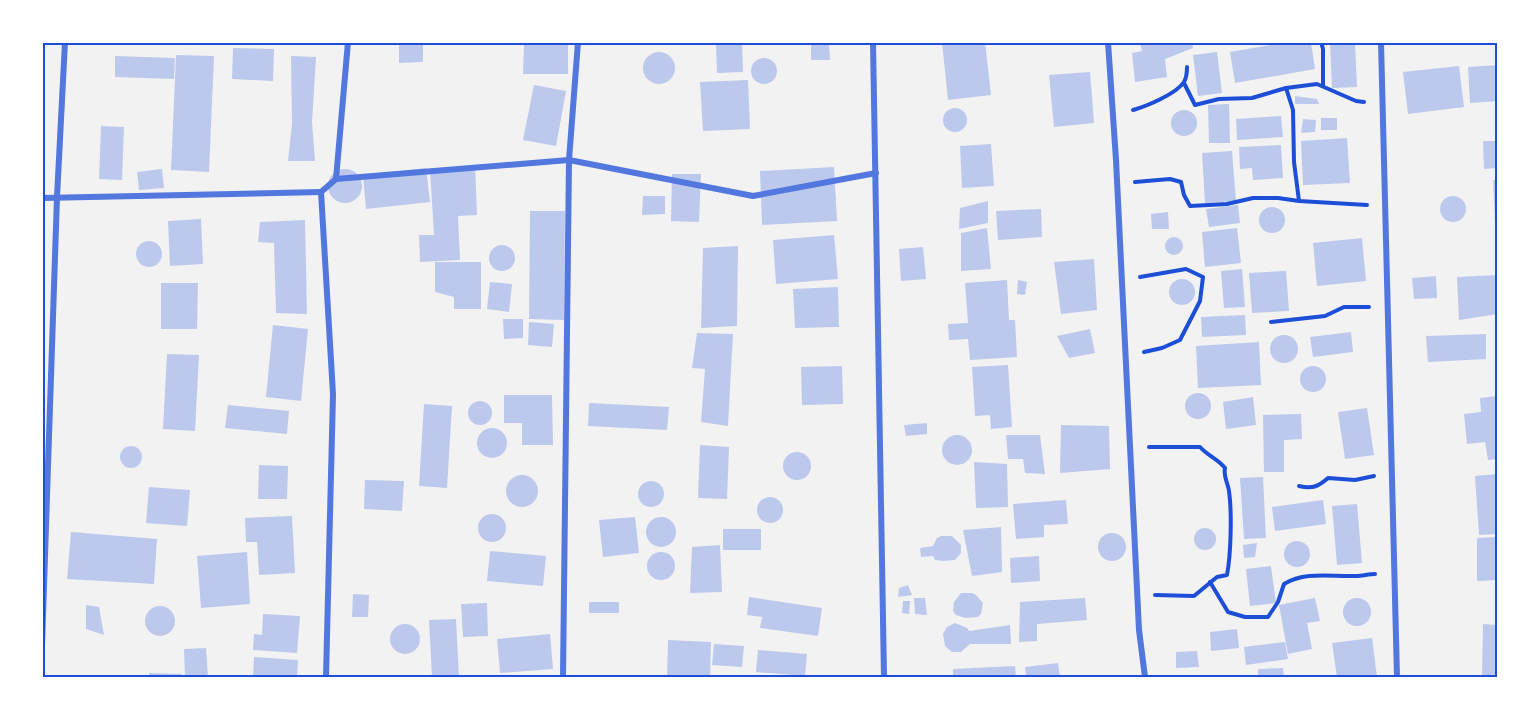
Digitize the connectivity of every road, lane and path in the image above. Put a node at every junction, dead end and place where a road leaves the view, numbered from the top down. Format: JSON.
{"nodes":[{"id":1,"x":65,"y":42,"type":"edge"},
{"id":2,"x":348,"y":42,"type":"edge"},
{"id":3,"x":578,"y":42,"type":"edge"},
{"id":4,"x":873,"y":42,"type":"edge"},
{"id":5,"x":1107,"y":42,"type":"edge"},
{"id":6,"x":1321,"y":42,"type":"edge"},
{"id":7,"x":1381,"y":42,"type":"edge"},
{"id":8,"x":1187,"y":68,"type":"dead end"},
{"id":9,"x":1184,"y":83,"type":"junction"},
{"id":10,"x":1323,"y":86,"type":"junction"},
{"id":11,"x":1286,"y":88,"type":"junction"},
{"id":12,"x":1344,"y":95,"type":"dead end"},
{"id":13,"x":1113,"y":119,"type":"junction"},
{"id":14,"x":569,"y":160,"type":"junction"},
{"id":15,"x":876,"y":173,"type":"junction"},
{"id":16,"x":336,"y":179,"type":"junction"},
{"id":17,"x":1118,"y":188,"type":"junction"},
{"id":18,"x":321,"y":192,"type":"junction"},
{"id":19,"x":57,"y":197,"type":"junction"},
{"id":20,"x":42,"y":198,"type":"edge"},
{"id":21,"x":1299,"y":201,"type":"junction"},
{"id":22,"x":1385,"y":209,"type":"junction"},
{"id":23,"x":1122,"y":282,"type":"junction"},
{"id":24,"x":1388,"y":307,"type":"junction"},
{"id":25,"x":1271,"y":322,"type":"dead end"},
{"id":26,"x":1126,"y":350,"type":"junction"},
{"id":27,"x":1130,"y":445,"type":"junction"},
{"id":28,"x":1392,"y":478,"type":"junction"},
{"id":29,"x":1299,"y":486,"type":"dead end"},
{"id":30,"x":1394,"y":573,"type":"junction"},
{"id":31,"x":1210,"y":582,"type":"junction"},
{"id":32,"x":1138,"y":596,"type":"junction"},
{"id":33,"x":42,"y":646,"type":"edge"},
{"id":34,"x":326,"y":677,"type":"edge"},
{"id":35,"x":563,"y":677,"type":"edge"},
{"id":36,"x":884,"y":677,"type":"edge"},
{"id":37,"x":1145,"y":677,"type":"edge"},
{"id":38,"x":1397,"y":677,"type":"edge"}],
"edges":[{"from":1,"to":19,"type":"street"},
{"from":2,"to":16,"type":"street"},
{"from":3,"to":14,"type":"street"},
{"from":4,"to":15,"type":"street"},
{"from":5,"to":13,"type":"street"},
{"from":6,"to":10,"type":"path"},
{"from":7,"to":22,"type":"street"},
{"from":8,"to":9,"type":"path"},
{"from":9,"to":11,"type":"path"},
{"from":9,"to":13,"type":"path"},
{"from":10,"to":11,"type":"path"},
{"from":10,"to":12,"type":"path"},
{"from":11,"to":21,"type":"path"},
{"from":13,"to":17,"type":"street"},
{"from":14,"to":15,"type":"street"},
{"from":14,"to":16,"type":"street"},
{"from":14,"to":35,"type":"street"},
{"from":15,"to":36,"type":"street"},
{"from":16,"to":18,"type":"street"},
{"from":17,"to":21,"type":"path"},
{"from":17,"to":23,"type":"street"},
{"from":18,"to":19,"type":"street"},
{"from":18,"to":34,"type":"street"},
{"from":19,"to":20,"type":"street"},
{"from":19,"to":33,"type":"street"},
{"from":21,"to":22,"type":"path"},
{"from":22,"to":24,"type":"street"},
{"from":23,"to":26,"type":"street"},
{"from":23,"to":26,"type":"path"},
{"from":24,"to":25,"type":"path"},
{"from":24,"to":28,"type":"street"},
{"from":26,"to":27,"type":"street"},
{"from":27,"to":31,"type":"path"},
{"from":27,"to":32,"type":"street"},
{"from":28,"to":29,"type":"path"},
{"from":28,"to":30,"type":"street"},
{"from":30,"to":31,"type":"path"},
{"from":30,"to":38,"type":"street"},
{"from":31,"to":32,"type":"path"},
{"from":32,"to":37,"type":"street"}]}
